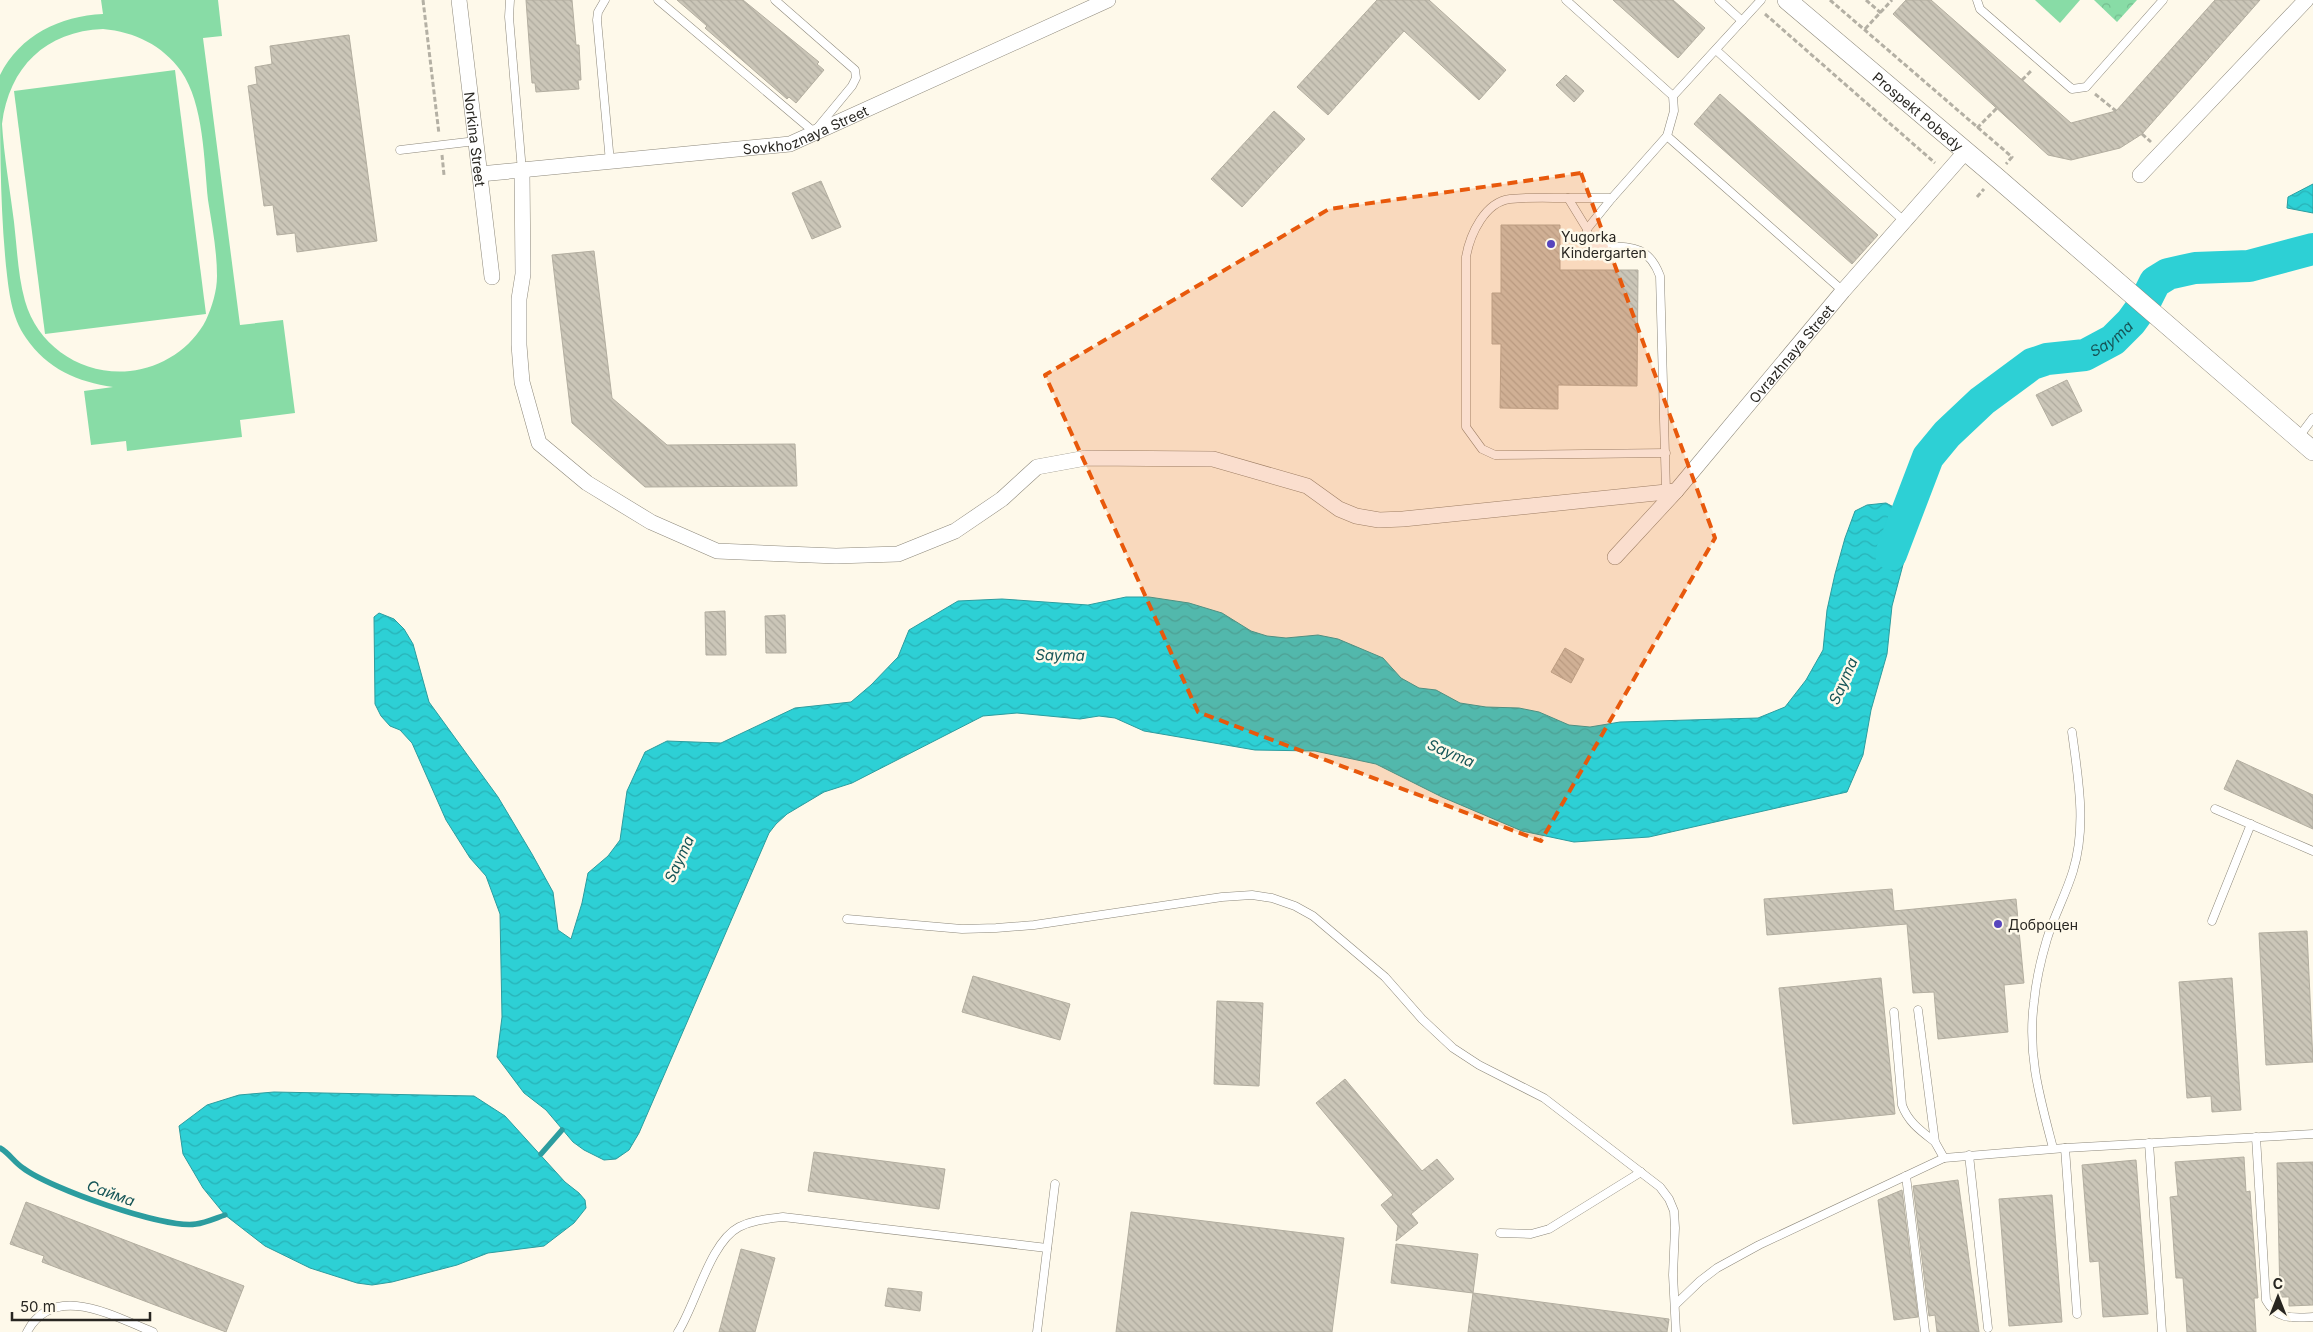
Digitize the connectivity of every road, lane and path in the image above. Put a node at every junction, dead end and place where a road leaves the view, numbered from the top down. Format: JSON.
{"nodes":[{"id":1,"x":423,"y":0,"type":"edge"},
{"id":2,"x":459,"y":0,"type":"edge"},
{"id":3,"x":510,"y":0,"type":"edge"},
{"id":4,"x":605,"y":0,"type":"edge"},
{"id":5,"x":658,"y":0,"type":"edge"},
{"id":6,"x":775,"y":0,"type":"edge"},
{"id":7,"x":1108,"y":0,"type":"edge"},
{"id":8,"x":1566,"y":0,"type":"edge"},
{"id":9,"x":1718,"y":0,"type":"edge"},
{"id":10,"x":1787,"y":0,"type":"edge"},
{"id":11,"x":1830,"y":0,"type":"edge"},
{"id":12,"x":1866,"y":0,"type":"edge"},
{"id":13,"x":1892,"y":0,"type":"edge"},
{"id":14,"x":1978,"y":0,"type":"edge"},
{"id":15,"x":2163,"y":0,"type":"edge"},
{"id":16,"x":2306,"y":0,"type":"edge"},
{"id":17,"x":1758,"y":3,"type":"edge"},
{"id":18,"x":1881,"y":13,"type":"junction"},
{"id":19,"x":1742,"y":21,"type":"junction"},
{"id":20,"x":1865,"y":30,"type":"junction"},
{"id":21,"x":1716,"y":50,"type":"junction"},
{"id":22,"x":2086,"y":87,"type":"junction"},
{"id":23,"x":1673,"y":96,"type":"junction"},
{"id":24,"x":1997,"y":108,"type":"dead end"},
{"id":25,"x":2116,"y":111,"type":"dead end"},
{"id":26,"x":1977,"y":128,"type":"junction"},
{"id":27,"x":814,"y":132,"type":"junction"},
{"id":28,"x":2142,"y":134,"type":"dead end"},
{"id":29,"x":1667,"y":136,"type":"junction"},
{"id":30,"x":2148,"y":139,"type":"dead end"},
{"id":31,"x":476,"y":140,"type":"junction"},
{"id":32,"x":440,"y":145,"type":"junction"},
{"id":33,"x":400,"y":150,"type":"dead end"},
{"id":34,"x":1966,"y":151,"type":"junction"},
{"id":35,"x":610,"y":162,"type":"junction"},
{"id":36,"x":522,"y":171,"type":"junction"},
{"id":37,"x":1946,"y":173,"type":"junction"},
{"id":38,"x":480,"y":174,"type":"junction"},
{"id":39,"x":444,"y":175,"type":"dead end"},
{"id":40,"x":2140,"y":175,"type":"dead end"},
{"id":41,"x":1995,"y":176,"type":"junction"},
{"id":42,"x":1977,"y":197,"type":"dead end"},
{"id":43,"x":1568,"y":198,"type":"junction"},
{"id":44,"x":1612,"y":198,"type":"junction"},
{"id":45,"x":1904,"y":221,"type":"junction"},
{"id":46,"x":1587,"y":229,"type":"junction"},
{"id":47,"x":492,"y":277,"type":"dead end"},
{"id":48,"x":1843,"y":291,"type":"junction"},
{"id":49,"x":2313,"y":418,"type":"edge"},
{"id":50,"x":2298,"y":438,"type":"junction"},
{"id":51,"x":2313,"y":452,"type":"edge"},
{"id":52,"x":1666,"y":453,"type":"junction"},
{"id":53,"x":1671,"y":491,"type":"junction"},
{"id":54,"x":1615,"y":557,"type":"dead end"},
{"id":55,"x":2072,"y":732,"type":"dead end"},
{"id":56,"x":2215,"y":808,"type":"dead end"},
{"id":57,"x":2251,"y":824,"type":"junction"},
{"id":58,"x":2313,"y":851,"type":"edge"},
{"id":59,"x":847,"y":919,"type":"dead end"},
{"id":60,"x":2212,"y":920,"type":"dead end"},
{"id":61,"x":1918,"y":1010,"type":"dead end"},
{"id":62,"x":1894,"y":1012,"type":"dead end"},
{"id":63,"x":2313,"y":1134,"type":"edge"},
{"id":64,"x":2256,"y":1137,"type":"junction"},
{"id":65,"x":1935,"y":1142,"type":"junction"},
{"id":66,"x":2149,"y":1143,"type":"junction"},
{"id":67,"x":2052,"y":1148,"type":"junction"},
{"id":68,"x":2065,"y":1148,"type":"junction"},
{"id":69,"x":1969,"y":1156,"type":"junction"},
{"id":70,"x":1944,"y":1158,"type":"junction"},
{"id":71,"x":1641,"y":1172,"type":"junction"},
{"id":72,"x":1906,"y":1176,"type":"junction"},
{"id":73,"x":1055,"y":1184,"type":"dead end"},
{"id":74,"x":1500,"y":1233,"type":"dead end"},
{"id":75,"x":1047,"y":1248,"type":"junction"},
{"id":76,"x":1676,"y":1304,"type":"junction"},
{"id":77,"x":2077,"y":1314,"type":"dead end"},
{"id":78,"x":2313,"y":1317,"type":"edge"},
{"id":79,"x":1988,"y":1328,"type":"dead end"},
{"id":80,"x":28,"y":1332,"type":"edge"},
{"id":81,"x":152,"y":1332,"type":"edge"},
{"id":82,"x":678,"y":1332,"type":"edge"},
{"id":83,"x":1037,"y":1332,"type":"edge"},
{"id":84,"x":1676,"y":1332,"type":"edge"},
{"id":85,"x":1925,"y":1332,"type":"edge"},
{"id":86,"x":2162,"y":1332,"type":"edge"}],
"edges":[{"from":1,"to":32,"type":"path"},
{"from":2,"to":31,"type":"street","name":"Norkina Street"},
{"from":3,"to":36,"type":"lane"},
{"from":4,"to":35,"type":"lane"},
{"from":5,"to":27,"type":"lane"},
{"from":6,"to":27,"type":"lane"},
{"from":7,"to":27,"type":"street","name":"Sovkhoznaya Street"},
{"from":8,"to":23,"type":"lane"},
{"from":9,"to":19,"type":"lane"},
{"from":10,"to":34,"type":"street","name":"Prospekt Pobedy"},
{"from":11,"to":20,"type":"path"},
{"from":12,"to":18,"type":"path"},
{"from":13,"to":18,"type":"path"},
{"from":14,"to":22,"type":"lane"},
{"from":15,"to":22,"type":"lane"},
{"from":16,"to":40,"type":"street"},
{"from":17,"to":19,"type":"lane"},
{"from":17,"to":37,"type":"path"},
{"from":18,"to":20,"type":"path"},
{"from":19,"to":21,"type":"lane"},
{"from":20,"to":26,"type":"path"},
{"from":21,"to":23,"type":"lane"},
{"from":21,"to":45,"type":"lane"},
{"from":22,"to":25,"type":"path"},
{"from":23,"to":29,"type":"lane"},
{"from":24,"to":26,"type":"path"},
{"from":26,"to":41,"type":"path"},
{"from":27,"to":35,"type":"street","name":"Sovkhoznaya Street"},
{"from":28,"to":30,"type":"path"},
{"from":29,"to":44,"type":"lane"},
{"from":29,"to":48,"type":"lane"},
{"from":31,"to":32,"type":"lane"},
{"from":31,"to":38,"type":"street","name":"Norkina Street"},
{"from":32,"to":33,"type":"lane"},
{"from":32,"to":39,"type":"path"},
{"from":34,"to":37,"type":"street","name":"Ovrazhnaya Street"},
{"from":34,"to":41,"type":"street","name":"Prospekt Pobedy"},
{"from":35,"to":36,"type":"street","name":"Sovkhoznaya Street"},
{"from":36,"to":38,"type":"street","name":"Sovkhoznaya Street"},
{"from":36,"to":53,"type":"street"},
{"from":37,"to":45,"type":"street","name":"Ovrazhnaya Street"},
{"from":38,"to":47,"type":"street","name":"Norkina Street"},
{"from":41,"to":42,"type":"path"},
{"from":41,"to":50,"type":"street","name":"Prospekt Pobedy"},
{"from":43,"to":44,"type":"lane"},
{"from":43,"to":46,"type":"lane"},
{"from":43,"to":52,"type":"lane"},
{"from":44,"to":46,"type":"lane"},
{"from":45,"to":48,"type":"street","name":"Ovrazhnaya Street"},
{"from":46,"to":52,"type":"lane"},
{"from":48,"to":53,"type":"street","name":"Ovrazhnaya Street"},
{"from":49,"to":50,"type":"lane"},
{"from":50,"to":51,"type":"street"},
{"from":52,"to":53,"type":"lane"},
{"from":53,"to":54,"type":"street","name":"Ovrazhnaya Street"},
{"from":55,"to":67,"type":"lane"},
{"from":56,"to":57,"type":"lane"},
{"from":57,"to":58,"type":"lane"},
{"from":57,"to":60,"type":"lane"},
{"from":59,"to":71,"type":"lane"},
{"from":61,"to":65,"type":"lane"},
{"from":62,"to":65,"type":"lane"},
{"from":63,"to":64,"type":"lane"},
{"from":64,"to":66,"type":"lane"},
{"from":64,"to":78,"type":"lane"},
{"from":65,"to":70,"type":"lane"},
{"from":66,"to":68,"type":"lane"},
{"from":66,"to":86,"type":"lane"},
{"from":67,"to":68,"type":"lane"},
{"from":67,"to":69,"type":"lane"},
{"from":68,"to":77,"type":"lane"},
{"from":69,"to":70,"type":"lane"},
{"from":69,"to":79,"type":"lane"},
{"from":70,"to":72,"type":"lane"},
{"from":71,"to":74,"type":"lane"},
{"from":71,"to":76,"type":"lane"},
{"from":72,"to":76,"type":"lane"},
{"from":72,"to":85,"type":"lane"},
{"from":73,"to":75,"type":"lane"},
{"from":75,"to":82,"type":"lane"},
{"from":75,"to":83,"type":"lane"},
{"from":76,"to":84,"type":"lane"},
{"from":80,"to":81,"type":"lane"}]}
